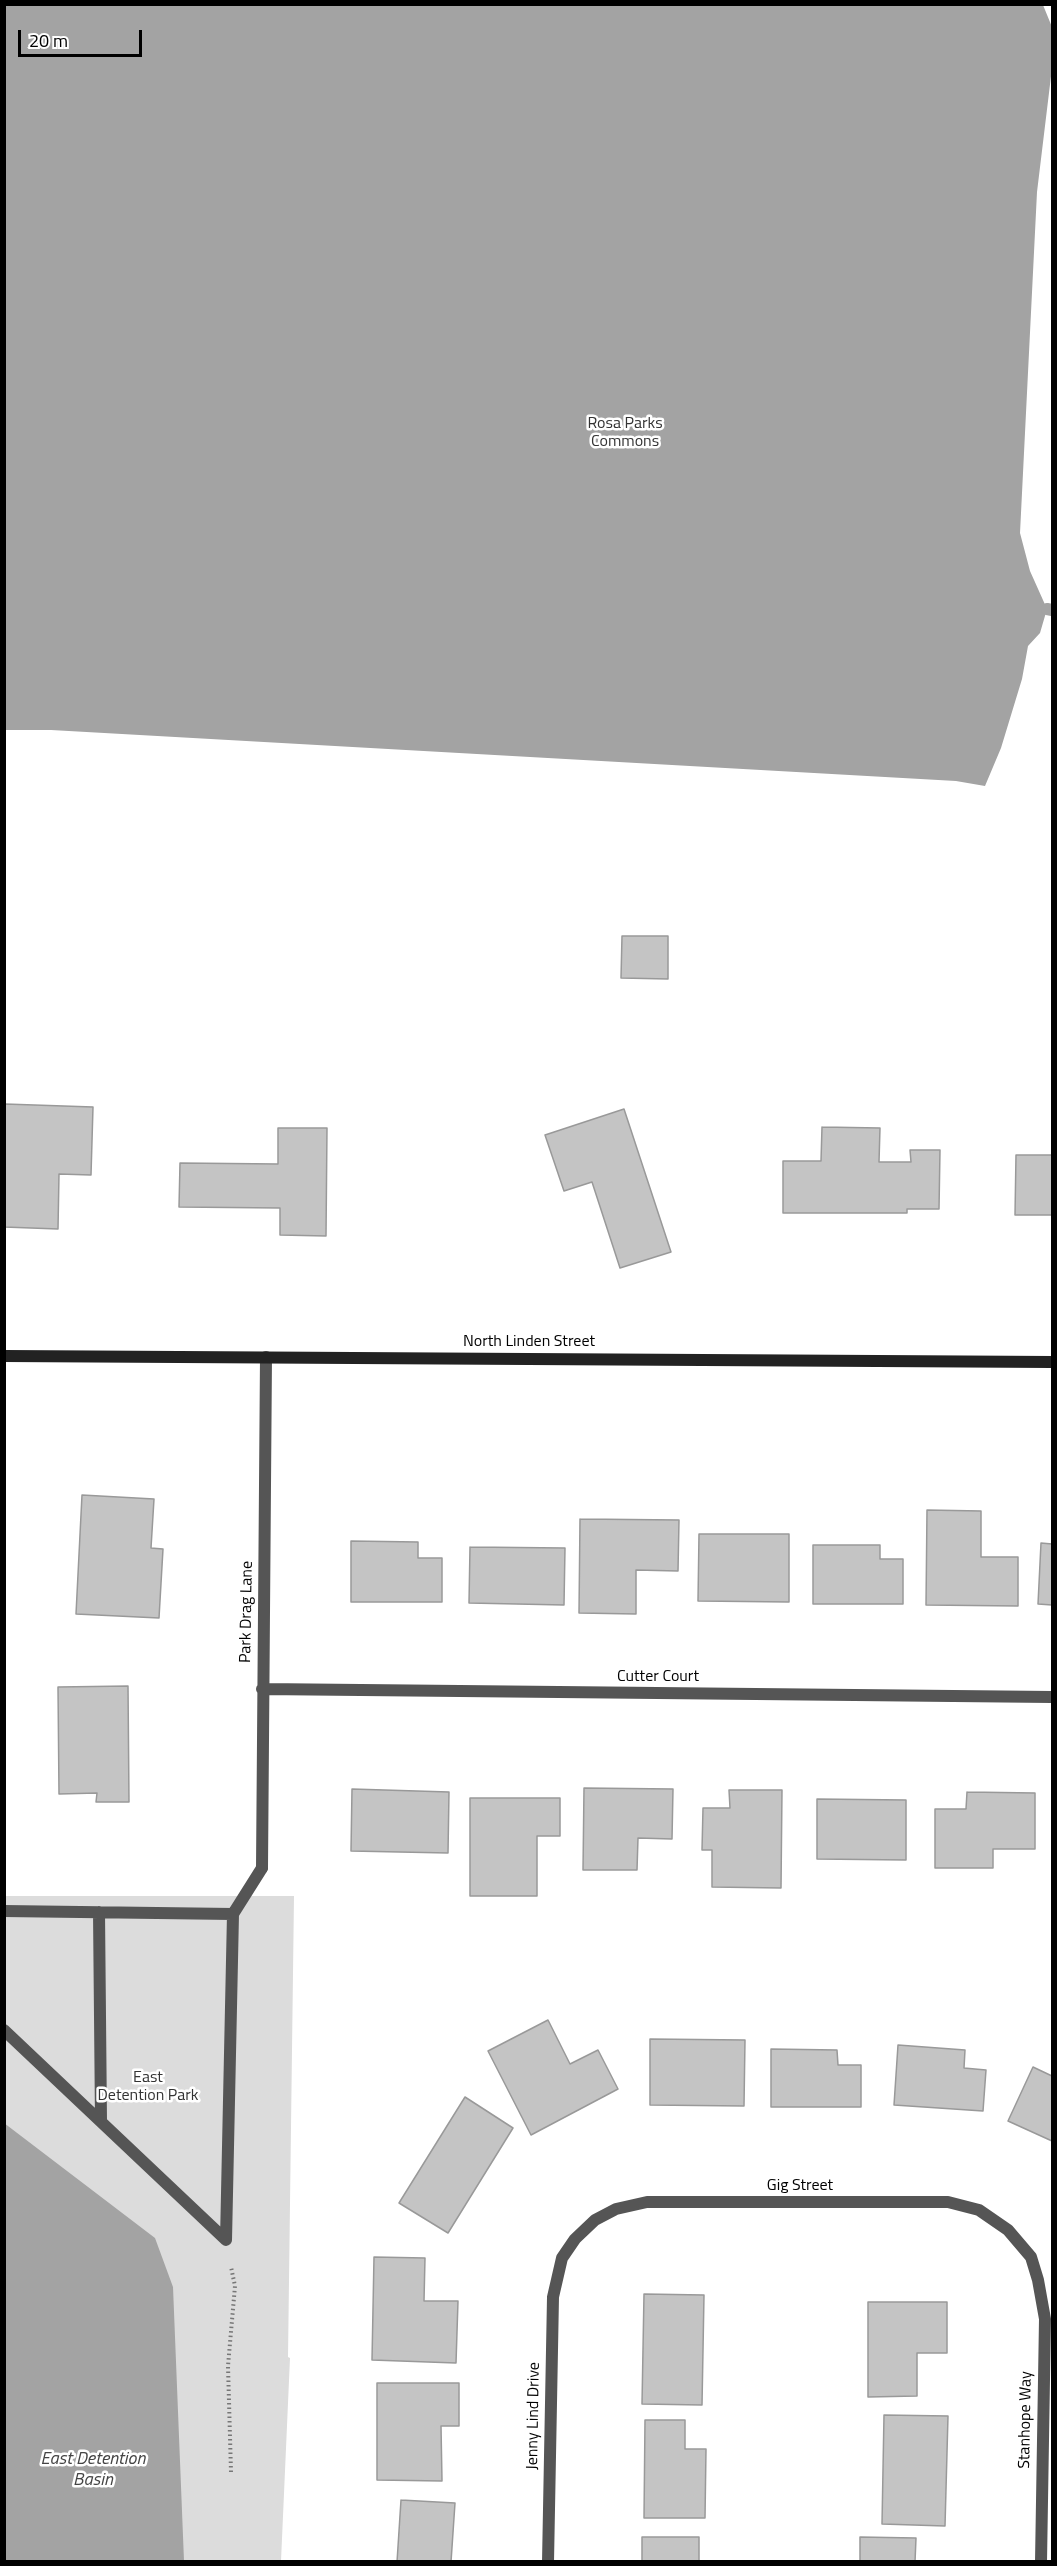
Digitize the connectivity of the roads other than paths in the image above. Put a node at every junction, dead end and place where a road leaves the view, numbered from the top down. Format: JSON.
{"nodes":[{"id":1,"x":4,"y":1356,"type":"edge"},
{"id":2,"x":266,"y":1357,"type":"junction"},
{"id":3,"x":1053,"y":1362,"type":"edge"},
{"id":4,"x":262,"y":1689,"type":"junction"},
{"id":5,"x":1053,"y":1697,"type":"edge"},
{"id":6,"x":4,"y":1911,"type":"edge"},
{"id":7,"x":99,"y":1912,"type":"junction"},
{"id":8,"x":233,"y":1914,"type":"junction"},
{"id":9,"x":4,"y":2030,"type":"edge"},
{"id":10,"x":100,"y":2121,"type":"junction"},
{"id":11,"x":559,"y":2273,"type":"joint"},
{"id":12,"x":1038,"y":2280,"type":"joint"},
{"id":13,"x":548,"y":2562,"type":"edge"},
{"id":14,"x":1041,"y":2562,"type":"edge"}],
"edges":[{"from":1,"to":2,"type":"main road","name":"North Linden Street"},
{"from":2,"to":3,"type":"main road","name":"North Linden Street"},
{"from":2,"to":4,"type":"street","name":"Park Drag Lane"},
{"from":4,"to":5,"type":"street","name":"Cutter Court"},
{"from":4,"to":8,"type":"street","name":"Park Drag Lane"},
{"from":6,"to":7,"type":"street"},
{"from":7,"to":8,"type":"street"},
{"from":7,"to":10,"type":"street"},
{"from":8,"to":10,"type":"street"},
{"from":9,"to":10,"type":"street"},
{"from":11,"to":12,"type":"street","name":"Gig Street"},
{"from":11,"to":13,"type":"street","name":"Jenny Lind Drive"},
{"from":12,"to":14,"type":"street","name":"Stanhope Way"}]}
